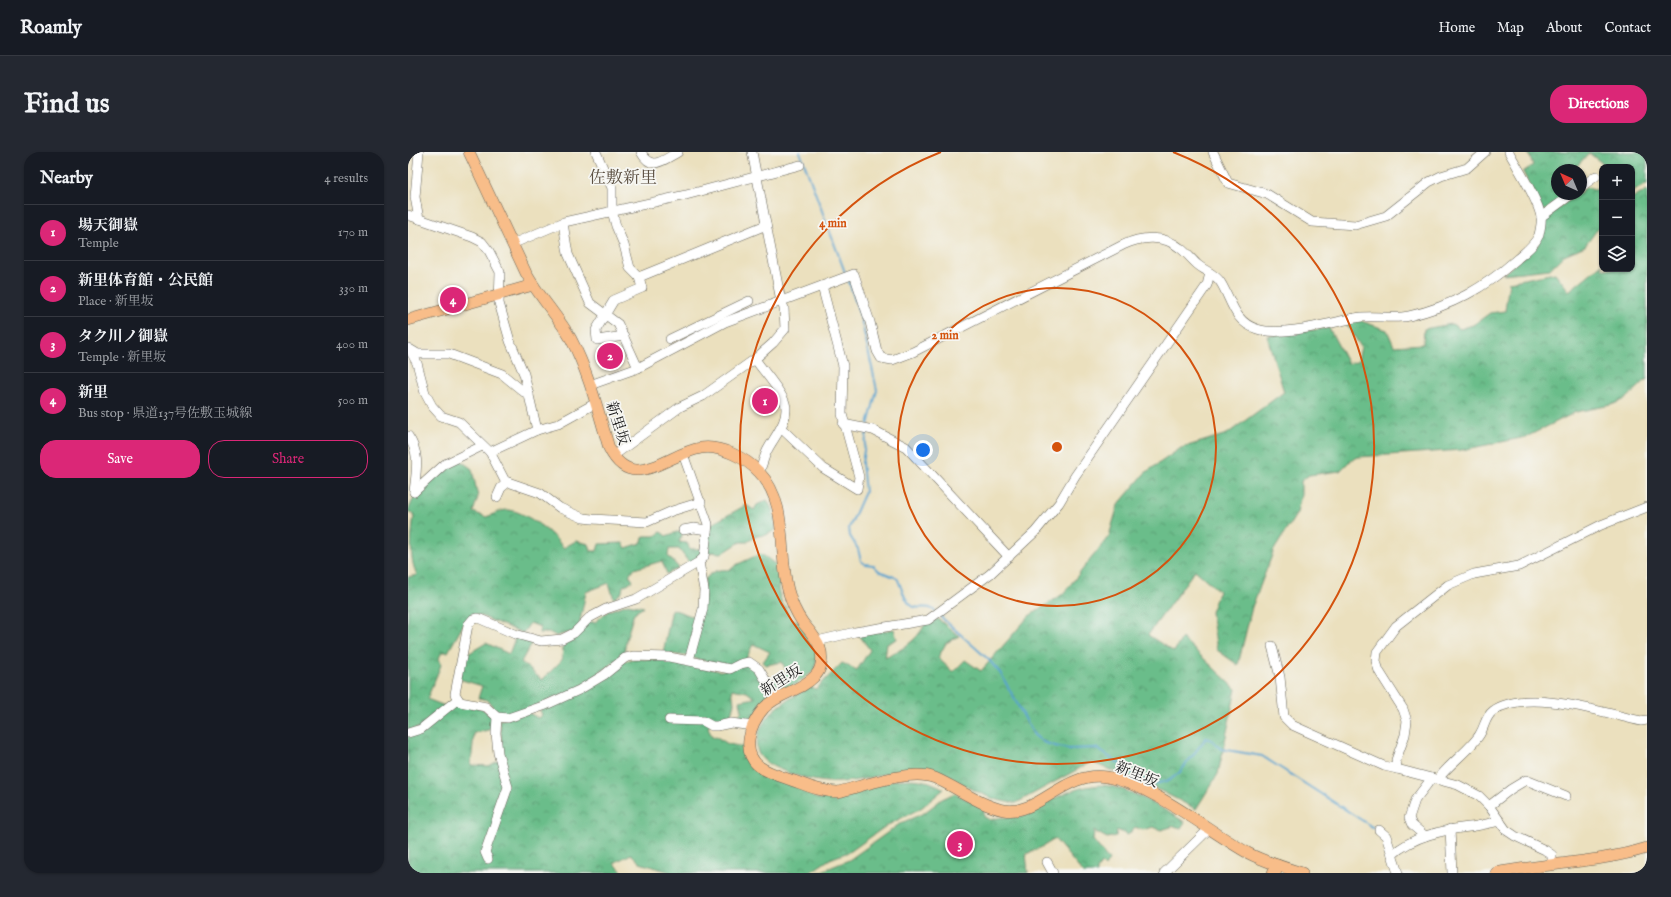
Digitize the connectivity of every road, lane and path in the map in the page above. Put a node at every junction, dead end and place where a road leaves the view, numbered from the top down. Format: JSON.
{"nodes":[{"id":1,"x":419,"y":152,"type":"edge"},
{"id":2,"x":469,"y":152,"type":"edge"},
{"id":3,"x":596,"y":152,"type":"edge"},
{"id":4,"x":641,"y":152,"type":"edge"},
{"id":5,"x":678,"y":152,"type":"edge"},
{"id":6,"x":752,"y":152,"type":"edge"},
{"id":7,"x":1213,"y":152,"type":"edge"},
{"id":8,"x":1485,"y":152,"type":"edge"},
{"id":9,"x":1509,"y":152,"type":"edge"},
{"id":10,"x":800,"y":165,"type":"dead end"},
{"id":11,"x":1596,"y":176,"type":"dead end"},
{"id":12,"x":757,"y":177,"type":"junction"},
{"id":13,"x":1587,"y":183,"type":"edge"},
{"id":14,"x":1564,"y":200,"type":"edge"},
{"id":15,"x":612,"y":211,"type":"junction"},
{"id":16,"x":408,"y":215,"type":"edge"},
{"id":17,"x":1541,"y":217,"type":"junction"},
{"id":18,"x":419,"y":219,"type":"junction"},
{"id":19,"x":563,"y":223,"type":"junction"},
{"id":20,"x":766,"y":225,"type":"junction"},
{"id":21,"x":512,"y":244,"type":"junction"},
{"id":22,"x":1210,"y":273,"type":"junction"},
{"id":23,"x":639,"y":277,"type":"junction"},
{"id":24,"x":533,"y":285,"type":"junction"},
{"id":25,"x":822,"y":286,"type":"junction"},
{"id":26,"x":498,"y":294,"type":"junction"},
{"id":27,"x":750,"y":301,"type":"dead end"},
{"id":28,"x":781,"y":301,"type":"junction"},
{"id":29,"x":606,"y":315,"type":"junction"},
{"id":30,"x":408,"y":320,"type":"edge"},
{"id":31,"x":689,"y":330,"type":"junction"},
{"id":32,"x":624,"y":336,"type":"junction"},
{"id":33,"x":699,"y":336,"type":"junction"},
{"id":34,"x":670,"y":339,"type":"dead end"},
{"id":35,"x":409,"y":349,"type":"edge"},
{"id":36,"x":755,"y":359,"type":"junction"},
{"id":37,"x":638,"y":368,"type":"junction"},
{"id":38,"x":590,"y":385,"type":"junction"},
{"id":39,"x":529,"y":394,"type":"junction"},
{"id":40,"x":596,"y":403,"type":"junction"},
{"id":41,"x":843,"y":424,"type":"junction"},
{"id":42,"x":781,"y":428,"type":"junction"},
{"id":43,"x":537,"y":430,"type":"junction"},
{"id":44,"x":408,"y":436,"type":"edge"},
{"id":45,"x":486,"y":449,"type":"junction"},
{"id":46,"x":683,"y":454,"type":"junction"},
{"id":47,"x":612,"y":456,"type":"junction"},
{"id":48,"x":759,"y":472,"type":"junction"},
{"id":49,"x":508,"y":482,"type":"junction"},
{"id":50,"x":497,"y":497,"type":"dead end"},
{"id":51,"x":701,"y":502,"type":"junction"},
{"id":52,"x":1647,"y":507,"type":"edge"},
{"id":53,"x":683,"y":530,"type":"dead end"},
{"id":54,"x":707,"y":530,"type":"junction"},
{"id":55,"x":1009,"y":557,"type":"junction"},
{"id":56,"x":699,"y":562,"type":"junction"},
{"id":57,"x":817,"y":641,"type":"junction"},
{"id":58,"x":1272,"y":646,"type":"dead end"},
{"id":59,"x":689,"y":660,"type":"junction"},
{"id":60,"x":776,"y":698,"type":"junction"},
{"id":61,"x":458,"y":699,"type":"junction"},
{"id":62,"x":498,"y":717,"type":"junction"},
{"id":63,"x":669,"y":720,"type":"dead end"},
{"id":64,"x":1647,"y":720,"type":"edge"},
{"id":65,"x":753,"y":726,"type":"junction"},
{"id":66,"x":408,"y":733,"type":"edge"},
{"id":67,"x":1397,"y":769,"type":"junction"},
{"id":68,"x":1435,"y":778,"type":"junction"},
{"id":69,"x":1566,"y":796,"type":"dead end"},
{"id":70,"x":1489,"y":806,"type":"junction"},
{"id":71,"x":1500,"y":821,"type":"junction"},
{"id":72,"x":1209,"y":829,"type":"junction"},
{"id":73,"x":1450,"y":829,"type":"junction"},
{"id":74,"x":1379,"y":830,"type":"dead end"},
{"id":75,"x":1425,"y":836,"type":"junction"},
{"id":76,"x":1647,"y":848,"type":"edge"},
{"id":77,"x":1392,"y":855,"type":"junction"},
{"id":78,"x":488,"y":859,"type":"dead end"},
{"id":79,"x":1047,"y":862,"type":"dead end"},
{"id":80,"x":1552,"y":864,"type":"junction"},
{"id":81,"x":1276,"y":869,"type":"edge"},
{"id":82,"x":1522,"y":870,"type":"edge"},
{"id":83,"x":1053,"y":873,"type":"edge"},
{"id":84,"x":1164,"y":873,"type":"edge"},
{"id":85,"x":1302,"y":873,"type":"edge"},
{"id":86,"x":1398,"y":873,"type":"edge"},
{"id":87,"x":1452,"y":873,"type":"edge"},
{"id":88,"x":1496,"y":873,"type":"edge"}],
"edges":[{"from":1,"to":18,"type":"street"},
{"from":2,"to":21,"type":"main road","name":"新里坂"},
{"from":3,"to":15,"type":"street"},
{"from":4,"to":5,"type":"street"},
{"from":6,"to":12,"type":"street"},
{"from":7,"to":8,"type":"street"},
{"from":9,"to":17,"type":"street"},
{"from":10,"to":12,"type":"street"},
{"from":11,"to":13,"type":"street"},
{"from":12,"to":15,"type":"street"},
{"from":12,"to":20,"type":"street"},
{"from":14,"to":17,"type":"street"},
{"from":15,"to":19,"type":"street"},
{"from":15,"to":23,"type":"street"},
{"from":16,"to":18,"type":"street"},
{"from":17,"to":22,"type":"street"},
{"from":18,"to":26,"type":"street"},
{"from":19,"to":21,"type":"street"},
{"from":19,"to":29,"type":"street"},
{"from":20,"to":23,"type":"street"},
{"from":20,"to":28,"type":"street"},
{"from":21,"to":24,"type":"main road","name":"新里坂"},
{"from":22,"to":25,"type":"street"},
{"from":22,"to":55,"type":"street"},
{"from":23,"to":29,"type":"street"},
{"from":24,"to":26,"type":"main road"},
{"from":24,"to":38,"type":"main road","name":"新里坂"},
{"from":25,"to":28,"type":"street"},
{"from":25,"to":41,"type":"street"},
{"from":26,"to":30,"type":"main road"},
{"from":26,"to":39,"type":"street"},
{"from":27,"to":31,"type":"street"},
{"from":28,"to":33,"type":"street"},
{"from":28,"to":36,"type":"street"},
{"from":29,"to":32,"type":"street"},
{"from":29,"to":32,"type":"street"},
{"from":31,"to":33,"type":"street"},
{"from":31,"to":34,"type":"street"},
{"from":32,"to":37,"type":"street"},
{"from":33,"to":37,"type":"street"},
{"from":35,"to":39,"type":"street"},
{"from":35,"to":45,"type":"street"},
{"from":36,"to":42,"type":"street"},
{"from":36,"to":47,"type":"street"},
{"from":37,"to":38,"type":"street"},
{"from":38,"to":40,"type":"main road","name":"新里坂"},
{"from":39,"to":43,"type":"street"},
{"from":40,"to":43,"type":"street"},
{"from":40,"to":47,"type":"main road","name":"新里坂"},
{"from":41,"to":42,"type":"street"},
{"from":41,"to":55,"type":"street"},
{"from":42,"to":48,"type":"street"},
{"from":43,"to":45,"type":"street"},
{"from":44,"to":45,"type":"street"},
{"from":45,"to":49,"type":"street"},
{"from":46,"to":47,"type":"main road","name":"新里坂"},
{"from":46,"to":48,"type":"main road","name":"新里坂"},
{"from":46,"to":51,"type":"street"},
{"from":48,"to":57,"type":"main road","name":"新里坂"},
{"from":49,"to":50,"type":"street"},
{"from":49,"to":51,"type":"street"},
{"from":51,"to":54,"type":"street"},
{"from":52,"to":67,"type":"street"},
{"from":53,"to":54,"type":"street"},
{"from":54,"to":56,"type":"street"},
{"from":55,"to":57,"type":"street"},
{"from":56,"to":59,"type":"street"},
{"from":56,"to":61,"type":"street"},
{"from":57,"to":60,"type":"main road","name":"新里坂"},
{"from":58,"to":67,"type":"street"},
{"from":59,"to":60,"type":"street"},
{"from":59,"to":62,"type":"street"},
{"from":60,"to":65,"type":"main road","name":"新里坂"},
{"from":61,"to":62,"type":"street"},
{"from":61,"to":66,"type":"street"},
{"from":62,"to":78,"type":"street"},
{"from":63,"to":65,"type":"street"},
{"from":64,"to":68,"type":"street"},
{"from":65,"to":72,"type":"main road","name":"新里坂"},
{"from":67,"to":68,"type":"street"},
{"from":68,"to":70,"type":"street"},
{"from":68,"to":75,"type":"street"},
{"from":69,"to":70,"type":"street"},
{"from":70,"to":71,"type":"street"},
{"from":71,"to":73,"type":"street"},
{"from":71,"to":80,"type":"street"},
{"from":72,"to":81,"type":"main road","name":"新里坂"},
{"from":72,"to":84,"type":"street"},
{"from":73,"to":75,"type":"street"},
{"from":73,"to":87,"type":"street"},
{"from":74,"to":77,"type":"street"},
{"from":75,"to":77,"type":"street"},
{"from":76,"to":80,"type":"main road"},
{"from":77,"to":86,"type":"street"},
{"from":79,"to":83,"type":"street"},
{"from":80,"to":82,"type":"main road"},
{"from":81,"to":85,"type":"main road","name":"新里坂"},
{"from":82,"to":88,"type":"main road"}]}
